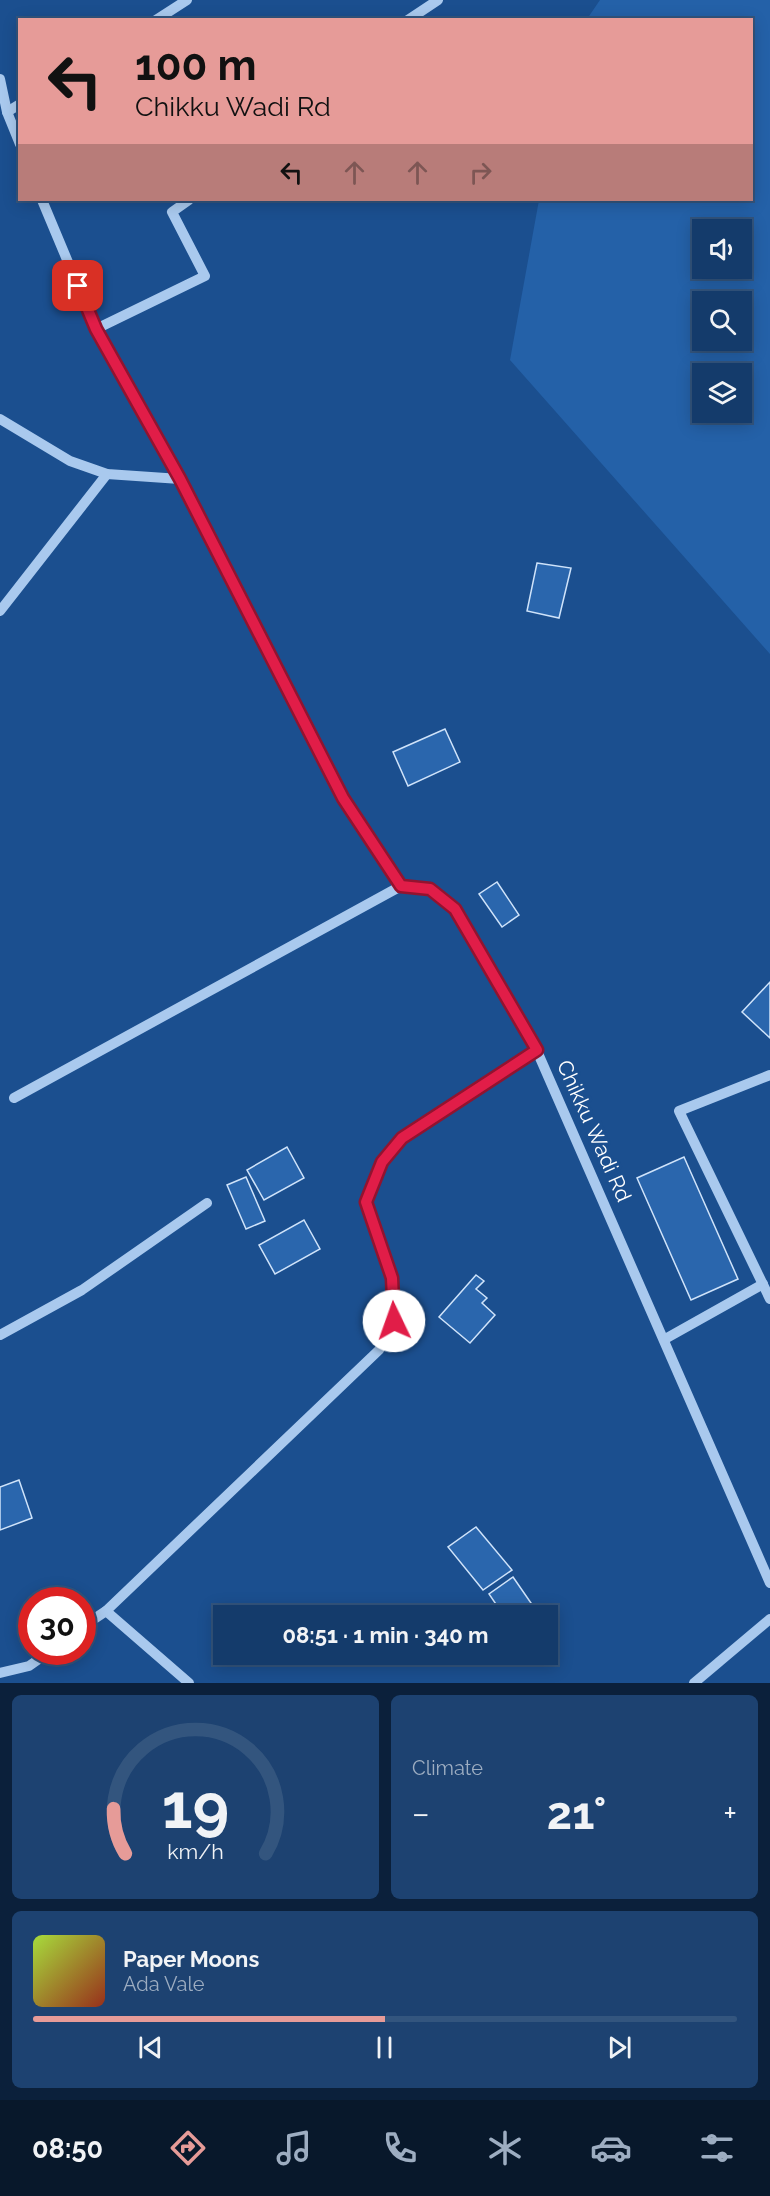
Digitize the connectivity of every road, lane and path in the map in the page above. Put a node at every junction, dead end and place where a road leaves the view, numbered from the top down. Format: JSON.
{"nodes":[{"id":1,"x":187,"y":0,"type":"edge"},
{"id":2,"x":438,"y":0,"type":"edge"},
{"id":3,"x":159,"y":18,"type":"edge"},
{"id":4,"x":411,"y":18,"type":"edge"},
{"id":5,"x":0,"y":79,"type":"edge"},
{"id":6,"x":18,"y":105,"type":"edge"},
{"id":7,"x":7,"y":112,"type":"junction"},
{"id":8,"x":18,"y":139,"type":"edge"},
{"id":9,"x":42,"y":201,"type":"edge"},
{"id":10,"x":188,"y":201,"type":"edge"},
{"id":11,"x":96,"y":329,"type":"junction"},
{"id":12,"x":0,"y":419,"type":"edge"},
{"id":13,"x":106,"y":474,"type":"junction"},
{"id":14,"x":180,"y":479,"type":"junction"},
{"id":15,"x":0,"y":611,"type":"edge"},
{"id":16,"x":401,"y":886,"type":"junction"},
{"id":17,"x":537,"y":1050,"type":"junction"},
{"id":18,"x":770,"y":1075,"type":"edge"},
{"id":19,"x":14,"y":1098,"type":"dead end"},
{"id":20,"x":207,"y":1203,"type":"dead end"},
{"id":21,"x":763,"y":1284,"type":"junction"},
{"id":22,"x":770,"y":1299,"type":"edge"},
{"id":23,"x":0,"y":1335,"type":"edge"},
{"id":24,"x":665,"y":1339,"type":"junction"},
{"id":25,"x":770,"y":1583,"type":"edge"},
{"id":26,"x":106,"y":1611,"type":"junction"},
{"id":27,"x":96,"y":1618,"type":"edge"},
{"id":28,"x":770,"y":1619,"type":"edge"},
{"id":29,"x":31,"y":1665,"type":"edge"},
{"id":30,"x":0,"y":1673,"type":"edge"},
{"id":31,"x":189,"y":1683,"type":"edge"},
{"id":32,"x":694,"y":1683,"type":"edge"}],
"edges":[{"from":1,"to":3,"type":"street"},
{"from":2,"to":4,"type":"street"},
{"from":5,"to":7,"type":"street"},
{"from":6,"to":7,"type":"street"},
{"from":7,"to":8,"type":"street"},
{"from":9,"to":11,"type":"street"},
{"from":10,"to":11,"type":"street"},
{"from":11,"to":14,"type":"street"},
{"from":12,"to":13,"type":"street"},
{"from":13,"to":14,"type":"street"},
{"from":13,"to":15,"type":"street"},
{"from":14,"to":16,"type":"street"},
{"from":16,"to":17,"type":"street","name":"Chikku Wadi Rd"},
{"from":16,"to":19,"type":"street"},
{"from":17,"to":24,"type":"street","name":"Chikku Wadi Rd"},
{"from":17,"to":26,"type":"street"},
{"from":18,"to":21,"type":"street"},
{"from":20,"to":23,"type":"street"},
{"from":21,"to":22,"type":"street"},
{"from":21,"to":24,"type":"street"},
{"from":24,"to":25,"type":"street","name":"Chikku Wadi Rd"},
{"from":26,"to":27,"type":"street"},
{"from":26,"to":31,"type":"street"},
{"from":28,"to":32,"type":"street"},
{"from":29,"to":30,"type":"street"}]}
